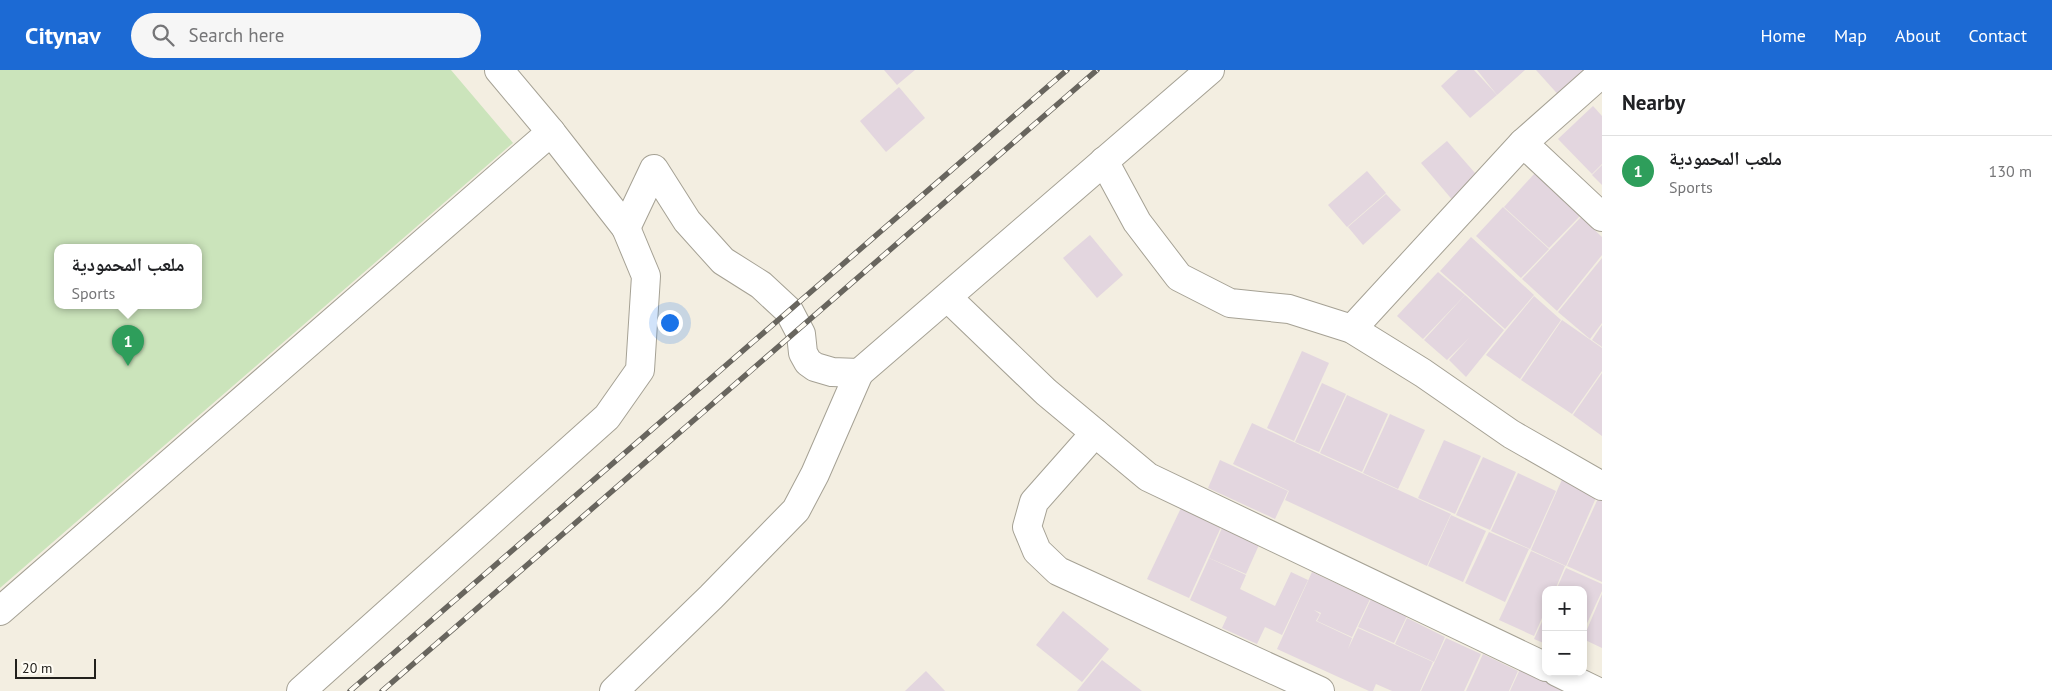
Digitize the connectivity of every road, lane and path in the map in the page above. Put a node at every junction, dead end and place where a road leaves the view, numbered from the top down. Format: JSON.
{"nodes":[{"id":1,"x":498,"y":70,"type":"edge"},
{"id":2,"x":1210,"y":70,"type":"edge"},
{"id":3,"x":1602,"y":73,"type":"edge"},
{"id":4,"x":551,"y":132,"type":"junction"},
{"id":5,"x":1522,"y":143,"type":"junction"},
{"id":6,"x":1104,"y":161,"type":"junction"},
{"id":7,"x":1602,"y":217,"type":"edge"},
{"id":8,"x":626,"y":228,"type":"junction"},
{"id":9,"x":948,"y":298,"type":"junction"},
{"id":10,"x":1352,"y":330,"type":"junction"},
{"id":11,"x":859,"y":373,"type":"junction"},
{"id":12,"x":1095,"y":433,"type":"junction"},
{"id":13,"x":1602,"y":486,"type":"edge"},
{"id":14,"x":0,"y":611,"type":"edge"},
{"id":15,"x":1542,"y":665,"type":"edge"},
{"id":16,"x":1565,"y":676,"type":"edge"},
{"id":17,"x":302,"y":691,"type":"edge"},
{"id":18,"x":614,"y":691,"type":"edge"},
{"id":19,"x":1320,"y":691,"type":"edge"},
{"id":20,"x":1596,"y":691,"type":"edge"}],
"edges":[{"from":1,"to":4,"type":"street"},
{"from":2,"to":6,"type":"street"},
{"from":3,"to":5,"type":"street"},
{"from":4,"to":8,"type":"street"},
{"from":4,"to":14,"type":"street"},
{"from":5,"to":7,"type":"street"},
{"from":5,"to":10,"type":"street"},
{"from":6,"to":9,"type":"street"},
{"from":6,"to":10,"type":"street"},
{"from":8,"to":11,"type":"street"},
{"from":8,"to":17,"type":"street"},
{"from":9,"to":11,"type":"street"},
{"from":9,"to":12,"type":"street"},
{"from":10,"to":13,"type":"street"},
{"from":11,"to":18,"type":"street"},
{"from":12,"to":15,"type":"street"},
{"from":12,"to":19,"type":"street"},
{"from":16,"to":20,"type":"street"}]}
